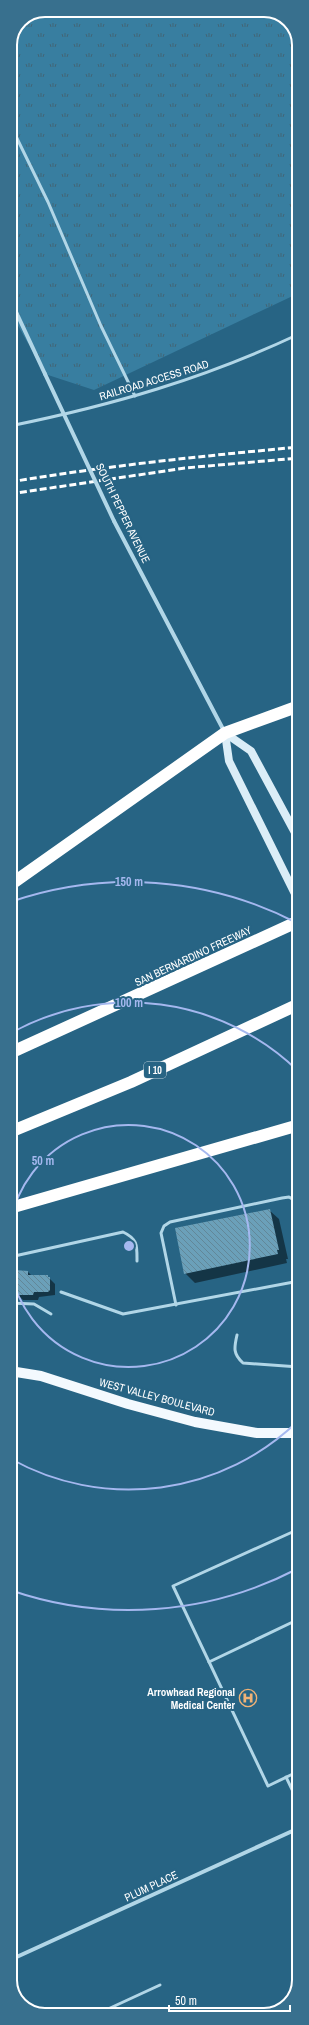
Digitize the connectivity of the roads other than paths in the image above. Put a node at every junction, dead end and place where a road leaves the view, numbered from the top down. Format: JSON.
{"nodes":[{"id":1,"x":17,"y":138,"type":"edge"},
{"id":2,"x":17,"y":314,"type":"edge"},
{"id":3,"x":292,"y":337,"type":"edge"},
{"id":4,"x":135,"y":396,"type":"junction"},
{"id":5,"x":17,"y":425,"type":"edge"},
{"id":6,"x":292,"y":709,"type":"edge"},
{"id":7,"x":225,"y":733,"type":"junction"},
{"id":8,"x":292,"y":827,"type":"edge"},
{"id":9,"x":17,"y":880,"type":"edge"},
{"id":10,"x":292,"y":887,"type":"edge"},
{"id":11,"x":292,"y":924,"type":"edge"},
{"id":12,"x":292,"y":1007,"type":"edge"},
{"id":13,"x":17,"y":1050,"type":"edge"},
{"id":14,"x":292,"y":1127,"type":"edge"},
{"id":15,"x":17,"y":1129,"type":"edge"},
{"id":16,"x":292,"y":1199,"type":"edge"},
{"id":17,"x":17,"y":1206,"type":"edge"},
{"id":18,"x":17,"y":1255,"type":"edge"},
{"id":19,"x":137,"y":1261,"type":"dead end"},
{"id":20,"x":292,"y":1282,"type":"edge"},
{"id":21,"x":61,"y":1292,"type":"dead end"},
{"id":22,"x":17,"y":1304,"type":"edge"},
{"id":23,"x":176,"y":1305,"type":"junction"},
{"id":24,"x":51,"y":1314,"type":"dead end"},
{"id":25,"x":237,"y":1336,"type":"dead end"},
{"id":26,"x":292,"y":1366,"type":"edge"},
{"id":27,"x":17,"y":1372,"type":"edge"},
{"id":28,"x":292,"y":1433,"type":"edge"},
{"id":29,"x":292,"y":1532,"type":"edge"},
{"id":30,"x":292,"y":1622,"type":"edge"},
{"id":31,"x":209,"y":1662,"type":"junction"},
{"id":32,"x":292,"y":1774,"type":"edge"},
{"id":33,"x":286,"y":1777,"type":"junction"},
{"id":34,"x":292,"y":1789,"type":"edge"},
{"id":35,"x":292,"y":1831,"type":"edge"},
{"id":36,"x":17,"y":1957,"type":"edge"},
{"id":37,"x":160,"y":1985,"type":"dead end"},
{"id":38,"x":110,"y":2008,"type":"edge"}],
"edges":[{"from":1,"to":4,"type":"lane"},
{"from":2,"to":7,"type":"street","name":"SOUTH PEPPER AVENUE","bridge":true},
{"from":3,"to":4,"type":"lane","name":"RAILROAD ACCESS ROAD"},
{"from":4,"to":5,"type":"lane","name":"RAILROAD ACCESS ROAD"},
{"from":6,"to":7,"type":"highway"},
{"from":7,"to":8,"type":"main road","name":"SOUTH PEPPER AVENUE"},
{"from":7,"to":9,"type":"highway"},
{"from":7,"to":10,"type":"main road","name":"SOUTH PEPPER AVENUE"},
{"from":11,"to":13,"type":"highway","name":"SAN BERNARDINO FREEWAY"},
{"from":12,"to":15,"type":"highway","number":"I 10"},
{"from":14,"to":17,"type":"highway"},
{"from":16,"to":23,"type":"lane"},
{"from":18,"to":19,"type":"lane"},
{"from":20,"to":23,"type":"lane"},
{"from":21,"to":23,"type":"lane"},
{"from":22,"to":24,"type":"lane"},
{"from":25,"to":26,"type":"lane"},
{"from":27,"to":28,"type":"main road","name":"WEST VALLEY BOULEVARD"},
{"from":29,"to":31,"type":"lane"},
{"from":30,"to":31,"type":"lane"},
{"from":31,"to":33,"type":"lane"},
{"from":32,"to":33,"type":"lane"},
{"from":33,"to":34,"type":"lane"},
{"from":35,"to":36,"type":"street","name":"PLUM PLACE"},
{"from":37,"to":38,"type":"lane"}]}
